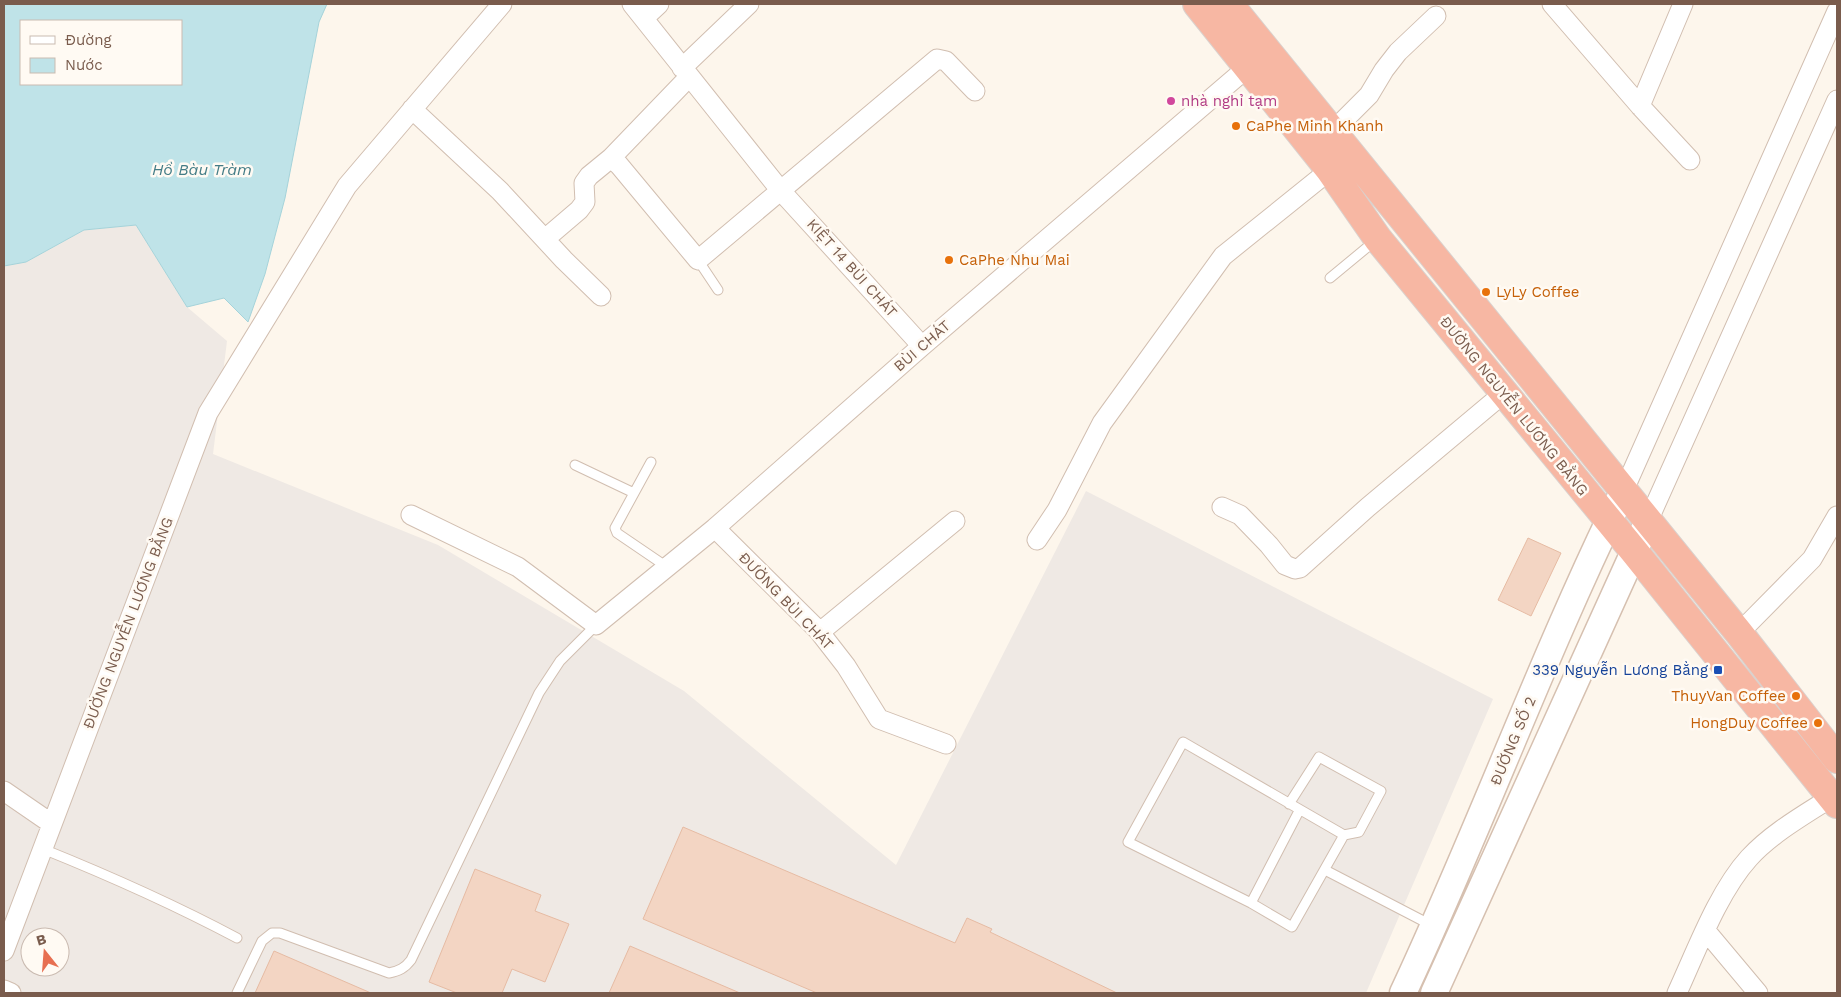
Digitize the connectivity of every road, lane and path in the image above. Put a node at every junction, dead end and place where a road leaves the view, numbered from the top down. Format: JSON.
{"nodes":[{"id":1,"x":502,"y":4,"type":"edge"},
{"id":2,"x":659,"y":4,"type":"edge"},
{"id":3,"x":749,"y":4,"type":"edge"},
{"id":4,"x":1197,"y":4,"type":"edge"},
{"id":5,"x":1229,"y":4,"type":"edge"},
{"id":6,"x":1552,"y":4,"type":"edge"},
{"id":7,"x":1683,"y":4,"type":"edge"},
{"id":8,"x":638,"y":11,"type":"edge"},
{"id":9,"x":1837,"y":11,"type":"edge"},
{"id":10,"x":1436,"y":16,"type":"dead end"},
{"id":11,"x":1248,"y":67,"type":"junction"},
{"id":12,"x":686,"y":73,"type":"junction"},
{"id":13,"x":975,"y":91,"type":"dead end"},
{"id":14,"x":1837,"y":100,"type":"edge"},
{"id":15,"x":1640,"y":106,"type":"junction"},
{"id":16,"x":412,"y":109,"type":"junction"},
{"id":17,"x":1333,"y":132,"type":"junction"},
{"id":18,"x":611,"y":158,"type":"junction"},
{"id":19,"x":1690,"y":160,"type":"dead end"},
{"id":20,"x":1330,"y":170,"type":"junction"},
{"id":21,"x":781,"y":191,"type":"junction"},
{"id":22,"x":545,"y":239,"type":"junction"},
{"id":23,"x":1378,"y":239,"type":"junction"},
{"id":24,"x":698,"y":260,"type":"junction"},
{"id":25,"x":1330,"y":278,"type":"dead end"},
{"id":26,"x":718,"y":290,"type":"dead end"},
{"id":27,"x":601,"y":296,"type":"dead end"},
{"id":28,"x":922,"y":346,"type":"junction"},
{"id":29,"x":1504,"y":393,"type":"junction"},
{"id":30,"x":651,"y":462,"type":"dead end"},
{"id":31,"x":575,"y":465,"type":"dead end"},
{"id":32,"x":1624,"y":490,"type":"junction"},
{"id":33,"x":634,"y":493,"type":"junction"},
{"id":34,"x":1222,"y":507,"type":"dead end"},
{"id":35,"x":412,"y":515,"type":"dead end"},
{"id":36,"x":1837,"y":516,"type":"edge"},
{"id":37,"x":954,"y":521,"type":"dead end"},
{"id":38,"x":1608,"y":521,"type":"junction"},
{"id":39,"x":1648,"y":521,"type":"junction"},
{"id":40,"x":715,"y":528,"type":"junction"},
{"id":41,"x":1037,"y":540,"type":"dead end"},
{"id":42,"x":1633,"y":550,"type":"junction"},
{"id":43,"x":667,"y":567,"type":"junction"},
{"id":44,"x":596,"y":625,"type":"junction"},
{"id":45,"x":820,"y":632,"type":"junction"},
{"id":46,"x":1739,"y":633,"type":"junction"},
{"id":47,"x":946,"y":744,"type":"dead end"},
{"id":48,"x":1837,"y":759,"type":"edge"},
{"id":49,"x":4,"y":792,"type":"edge"},
{"id":50,"x":1835,"y":800,"type":"edge"},
{"id":51,"x":1289,"y":804,"type":"junction"},
{"id":52,"x":1299,"y":811,"type":"junction"},
{"id":53,"x":52,"y":824,"type":"junction"},
{"id":54,"x":1344,"y":835,"type":"junction"},
{"id":55,"x":42,"y":849,"type":"junction"},
{"id":56,"x":1325,"y":870,"type":"junction"},
{"id":57,"x":1251,"y":904,"type":"junction"},
{"id":58,"x":1434,"y":927,"type":"junction"},
{"id":59,"x":1706,"y":931,"type":"junction"},
{"id":60,"x":237,"y":938,"type":"dead end"},
{"id":61,"x":4,"y":951,"type":"edge"},
{"id":62,"x":4,"y":990,"type":"edge"},
{"id":63,"x":11,"y":993,"type":"edge"},
{"id":64,"x":237,"y":993,"type":"edge"},
{"id":65,"x":1403,"y":993,"type":"edge"},
{"id":66,"x":1434,"y":993,"type":"edge"},
{"id":67,"x":1677,"y":993,"type":"edge"},
{"id":68,"x":1758,"y":993,"type":"edge"}],
"edges":[{"from":1,"to":16,"type":"street","name":"ĐƯỜNG NGUYỄN LƯƠNG BẰNG"},
{"from":2,"to":8,"type":"street"},
{"from":3,"to":12,"type":"street"},
{"from":4,"to":11,"type":"highway","name":"ĐƯỜNG NGUYỄN LƯƠNG BẰNG"},
{"from":5,"to":17,"type":"highway"},
{"from":6,"to":15,"type":"street"},
{"from":7,"to":15,"type":"street"},
{"from":8,"to":12,"type":"street","name":"KIỆT 14 BÙI CHÁT"},
{"from":9,"to":32,"type":"street"},
{"from":10,"to":17,"type":"street"},
{"from":11,"to":20,"type":"highway","name":"ĐƯỜNG NGUYỄN LƯƠNG BẰNG"},
{"from":11,"to":28,"type":"street","name":"BÙI CHÁT"},
{"from":12,"to":18,"type":"street"},
{"from":12,"to":21,"type":"street","name":"KIỆT 14 BÙI CHÁT"},
{"from":13,"to":21,"type":"street"},
{"from":14,"to":39,"type":"street"},
{"from":15,"to":19,"type":"street"},
{"from":16,"to":22,"type":"street"},
{"from":16,"to":53,"type":"street","name":"ĐƯỜNG NGUYỄN LƯƠNG BẰNG"},
{"from":17,"to":32,"type":"highway"},
{"from":18,"to":22,"type":"street"},
{"from":18,"to":24,"type":"street"},
{"from":20,"to":23,"type":"highway","name":"ĐƯỜNG NGUYỄN LƯƠNG BẰNG"},
{"from":20,"to":41,"type":"street"},
{"from":21,"to":24,"type":"street"},
{"from":21,"to":28,"type":"street","name":"KIỆT 14 BÙI CHÁT"},
{"from":22,"to":27,"type":"street"},
{"from":23,"to":25,"type":"lane"},
{"from":23,"to":29,"type":"highway","name":"ĐƯỜNG NGUYỄN LƯƠNG BẰNG"},
{"from":24,"to":26,"type":"lane"},
{"from":28,"to":40,"type":"street","name":"BÙI CHÁT"},
{"from":29,"to":34,"type":"street"},
{"from":29,"to":38,"type":"highway","name":"ĐƯỜNG NGUYỄN LƯƠNG BẰNG"},
{"from":30,"to":33,"type":"lane"},
{"from":31,"to":33,"type":"lane"},
{"from":32,"to":38,"type":"street","name":"ĐƯỜNG SỐ 2"},
{"from":32,"to":39,"type":"highway"},
{"from":33,"to":43,"type":"lane"},
{"from":35,"to":44,"type":"street"},
{"from":36,"to":46,"type":"street"},
{"from":37,"to":45,"type":"street"},
{"from":38,"to":42,"type":"highway","name":"ĐƯỜNG NGUYỄN LƯƠNG BẰNG"},
{"from":38,"to":58,"type":"street","name":"ĐƯỜNG SỐ 2"},
{"from":39,"to":42,"type":"street","name":"ĐƯỜNG SỐ 2"},
{"from":39,"to":46,"type":"highway"},
{"from":40,"to":43,"type":"street","name":"BÙI CHÁT"},
{"from":40,"to":45,"type":"street","name":"ĐƯỜNG BÙI CHÁT"},
{"from":42,"to":50,"type":"highway","name":"ĐƯỜNG NGUYỄN LƯƠNG BẰNG"},
{"from":42,"to":66,"type":"street","name":"ĐƯỜNG SỐ 2"},
{"from":43,"to":44,"type":"street","name":"BÙI CHÁT"},
{"from":44,"to":64,"type":"lane"},
{"from":45,"to":47,"type":"street","name":"ĐƯỜNG BÙI CHÁT"},
{"from":46,"to":48,"type":"highway"},
{"from":49,"to":53,"type":"street"},
{"from":50,"to":59,"type":"street"},
{"from":51,"to":52,"type":"lane"},
{"from":51,"to":54,"type":"lane"},
{"from":51,"to":57,"type":"lane"},
{"from":52,"to":54,"type":"lane"},
{"from":52,"to":57,"type":"lane"},
{"from":53,"to":55,"type":"street","name":"ĐƯỜNG NGUYỄN LƯƠNG BẰNG"},
{"from":54,"to":56,"type":"lane"},
{"from":55,"to":60,"type":"lane"},
{"from":55,"to":61,"type":"street","name":"ĐƯỜNG NGUYỄN LƯƠNG BẰNG"},
{"from":56,"to":57,"type":"lane"},
{"from":56,"to":58,"type":"lane"},
{"from":58,"to":65,"type":"street","name":"ĐƯỜNG SỐ 2"},
{"from":59,"to":67,"type":"street"},
{"from":59,"to":68,"type":"street"},
{"from":62,"to":63,"type":"street"}]}
